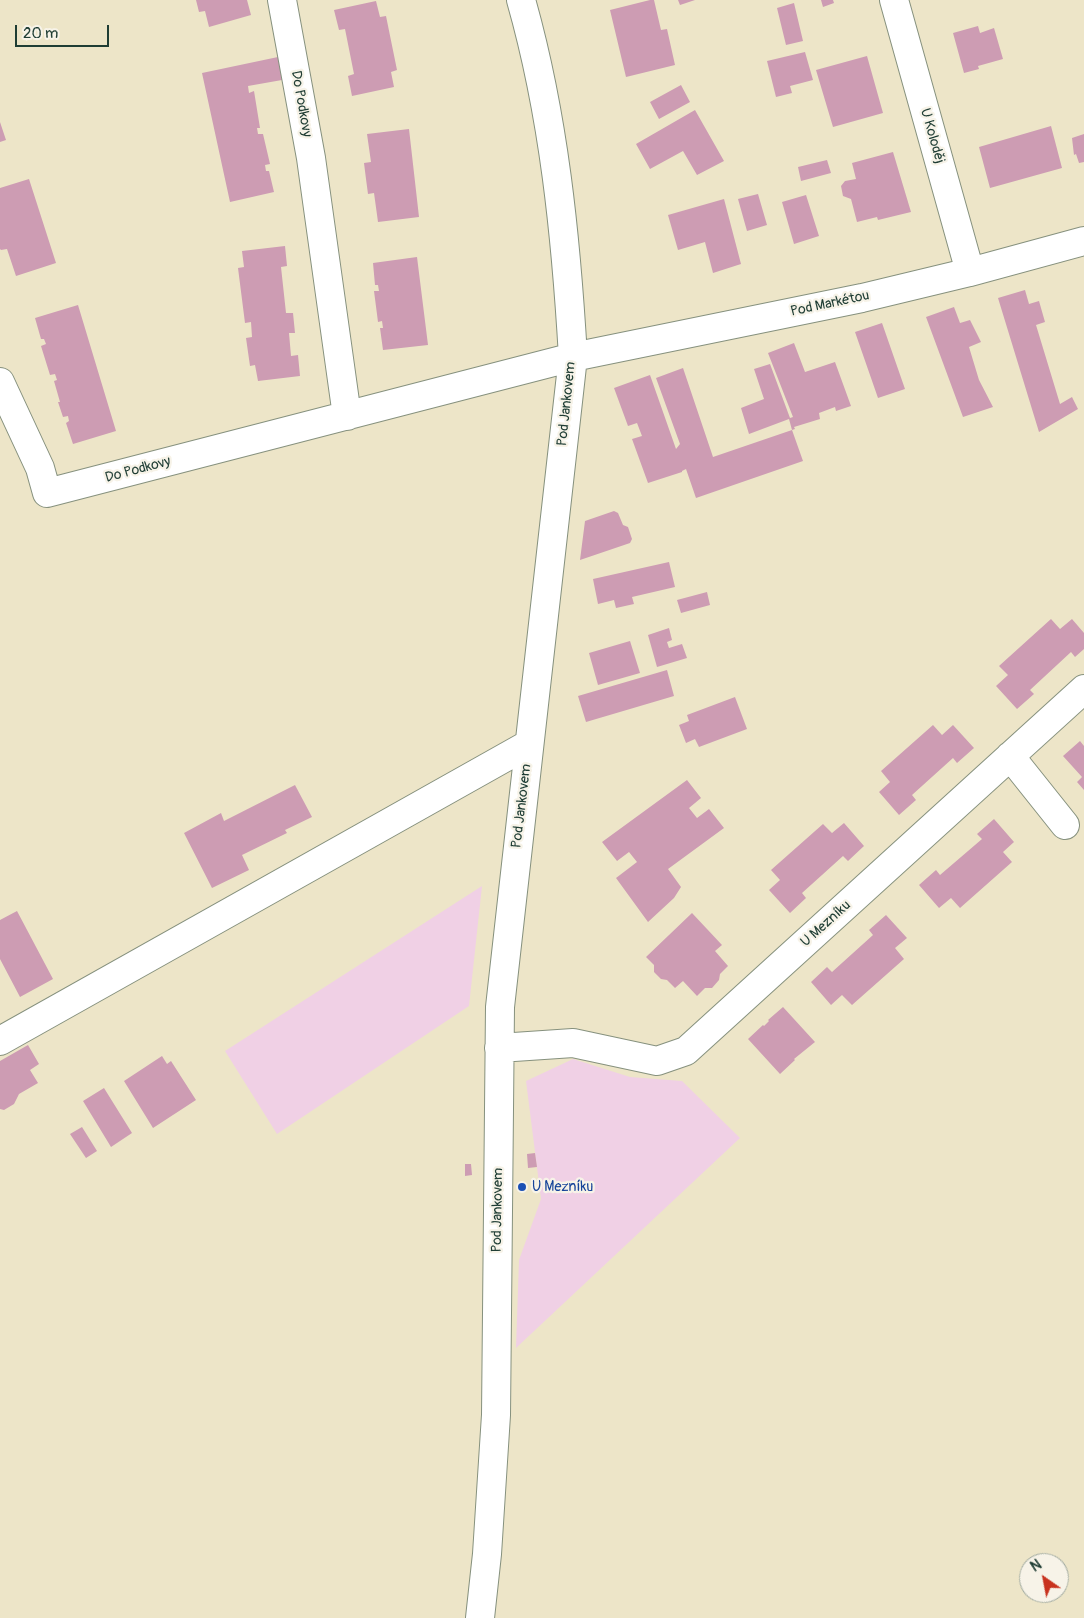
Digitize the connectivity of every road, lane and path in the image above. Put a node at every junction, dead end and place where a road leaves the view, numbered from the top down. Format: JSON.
{"nodes":[{"id":1,"x":282,"y":0,"type":"edge"},
{"id":2,"x":521,"y":0,"type":"edge"},
{"id":3,"x":894,"y":0,"type":"edge"},
{"id":4,"x":1084,"y":241,"type":"edge"},
{"id":5,"x":970,"y":272,"type":"junction"},
{"id":6,"x":573,"y":357,"type":"junction"},
{"id":7,"x":0,"y":382,"type":"edge"},
{"id":8,"x":347,"y":416,"type":"junction"},
{"id":9,"x":1084,"y":689,"type":"edge"},
{"id":10,"x":529,"y":744,"type":"junction"},
{"id":11,"x":1010,"y":756,"type":"junction"},
{"id":12,"x":1065,"y":825,"type":"dead end"},
{"id":13,"x":0,"y":1042,"type":"edge"},
{"id":14,"x":500,"y":1048,"type":"junction"},
{"id":15,"x":480,"y":1618,"type":"edge"}],
"edges":[{"from":1,"to":8,"type":"street","name":"Do Podkovy"},
{"from":2,"to":6,"type":"street","name":"Pod Jankovem"},
{"from":3,"to":5,"type":"street","name":"U Koloděj"},
{"from":4,"to":5,"type":"street","name":"Pod Markétou"},
{"from":5,"to":6,"type":"street","name":"Pod Markétou"},
{"from":6,"to":8,"type":"street","name":"Do Podkovy"},
{"from":6,"to":10,"type":"street","name":"Pod Jankovem"},
{"from":7,"to":8,"type":"street","name":"Do Podkovy"},
{"from":9,"to":11,"type":"street","name":"U Mezníku"},
{"from":10,"to":13,"type":"street"},
{"from":10,"to":14,"type":"street","name":"Pod Jankovem"},
{"from":11,"to":12,"type":"street"},
{"from":11,"to":14,"type":"street","name":"U Mezníku"},
{"from":14,"to":15,"type":"street","name":"Pod Jankovem"}]}
